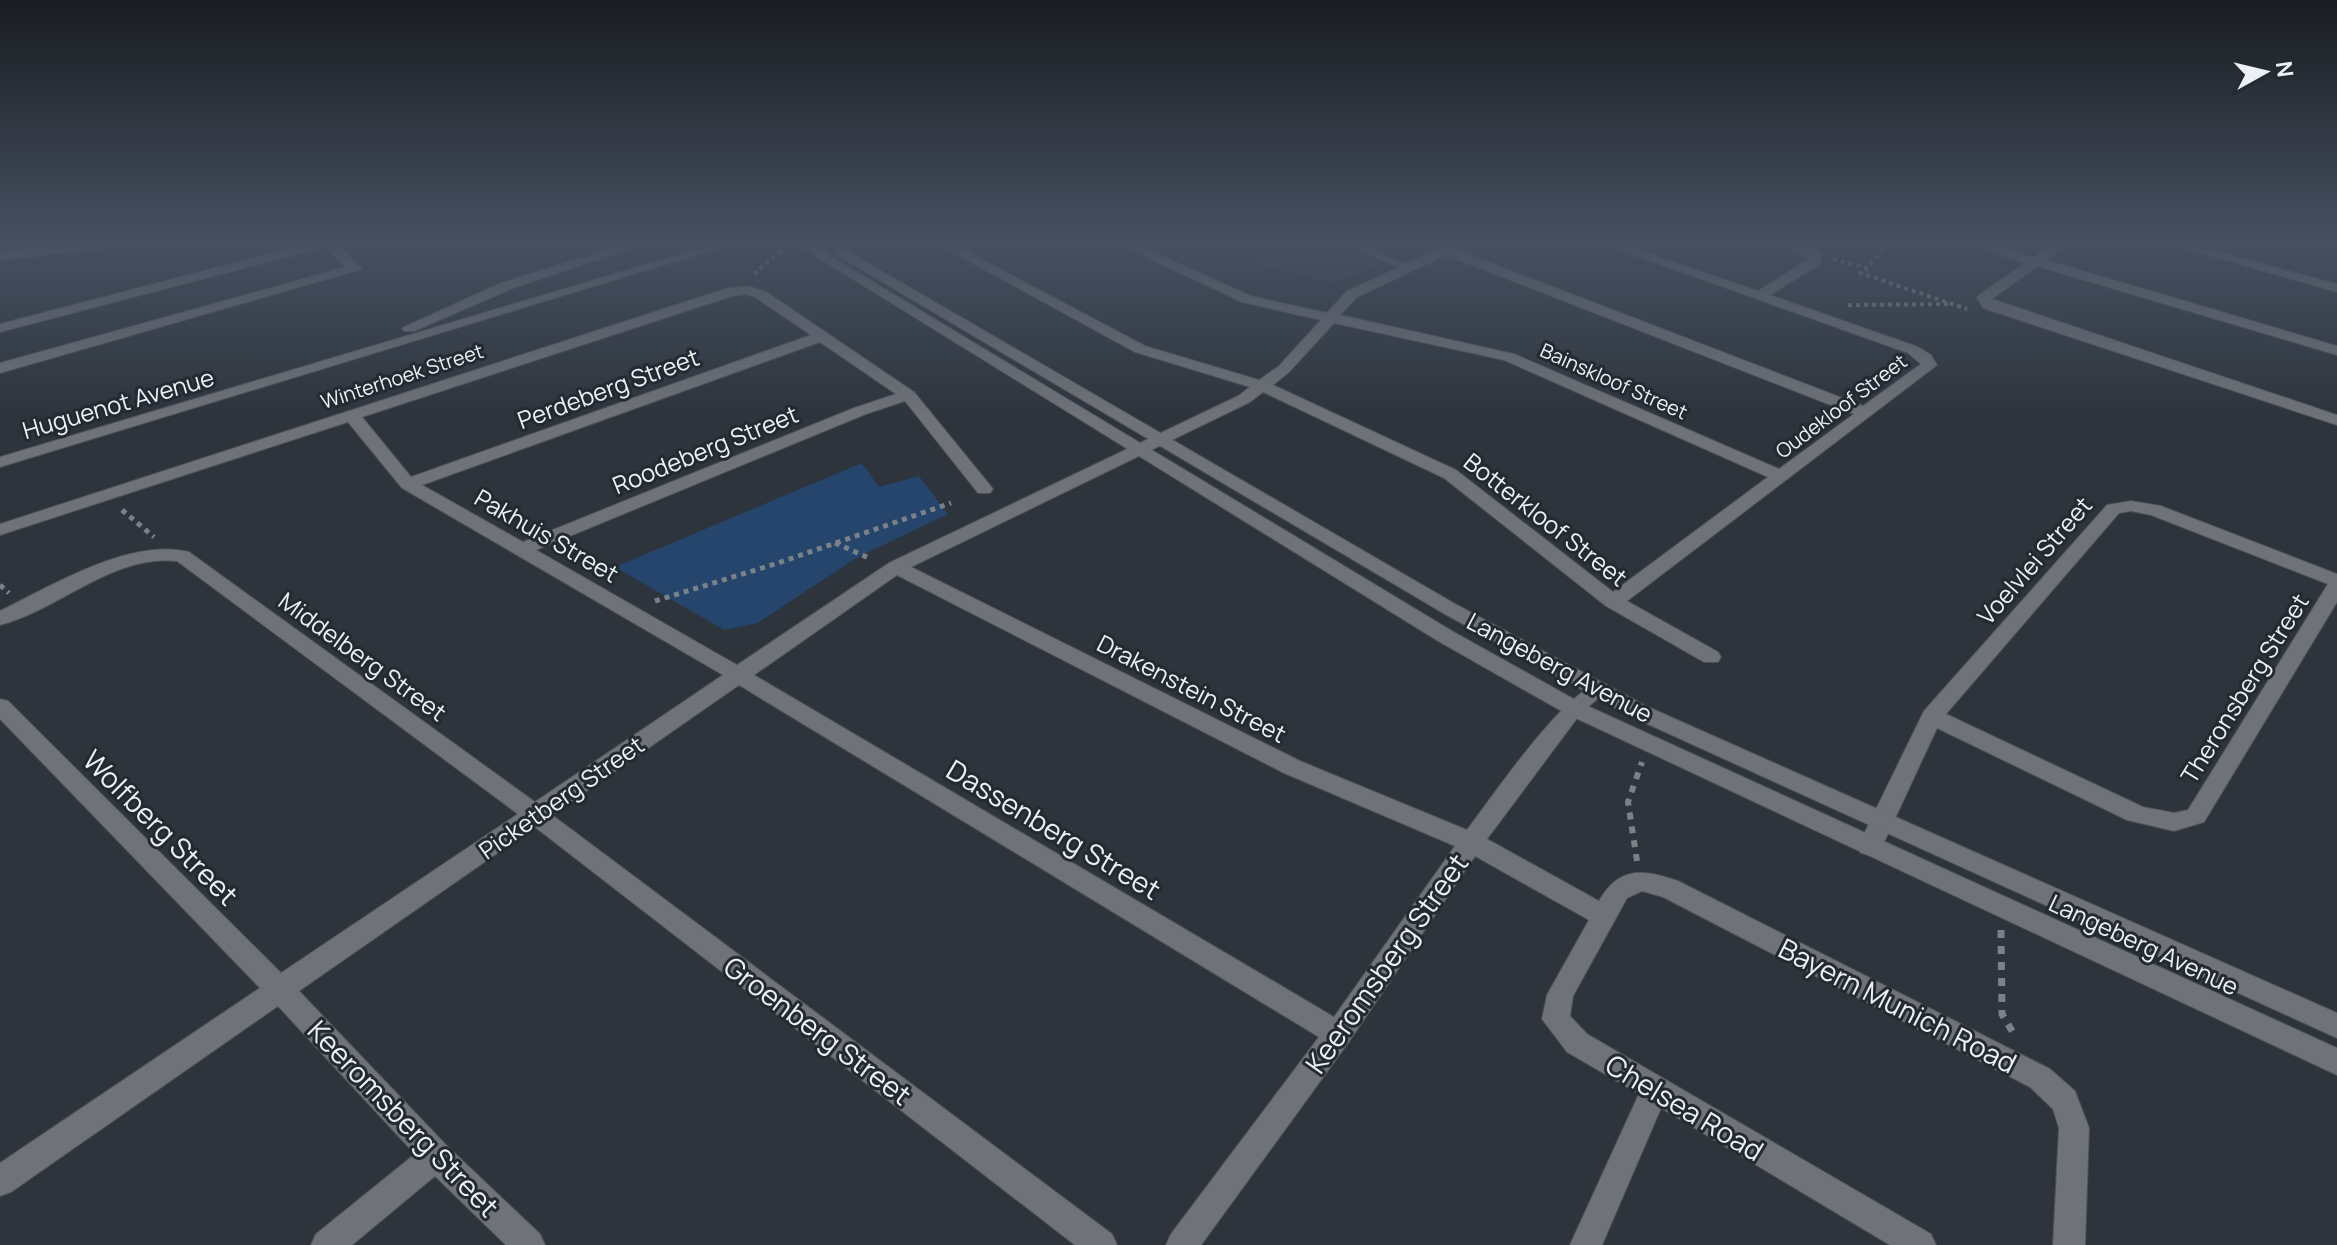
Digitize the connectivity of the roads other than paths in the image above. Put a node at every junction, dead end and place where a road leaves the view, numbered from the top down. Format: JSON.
{"nodes":[{"id":1,"x":106,"y":300,"type":"edge"},
{"id":2,"x":243,"y":300,"type":"edge"},
{"id":3,"x":473,"y":300,"type":"edge"},
{"id":4,"x":542,"y":300,"type":"edge"},
{"id":5,"x":705,"y":300,"type":"edge"},
{"id":6,"x":769,"y":300,"type":"edge"},
{"id":7,"x":893,"y":300,"type":"edge"},
{"id":8,"x":917,"y":300,"type":"edge"},
{"id":9,"x":1049,"y":300,"type":"edge"},
{"id":10,"x":1257,"y":300,"type":"edge"},
{"id":11,"x":1347,"y":300,"type":"edge"},
{"id":12,"x":1574,"y":300,"type":"edge"},
{"id":13,"x":1772,"y":300,"type":"edge"},
{"id":14,"x":1985,"y":300,"type":"edge"},
{"id":15,"x":2165,"y":300,"type":"edge"},
{"id":16,"x":1332,"y":317,"type":"junction"},
{"id":17,"x":0,"y":328,"type":"edge"},
{"id":18,"x":823,"y":336,"type":"junction"},
{"id":19,"x":2337,"y":351,"type":"edge"},
{"id":20,"x":0,"y":368,"type":"edge"},
{"id":21,"x":1262,"y":386,"type":"junction"},
{"id":22,"x":249,"y":389,"type":"junction"},
{"id":23,"x":908,"y":395,"type":"junction"},
{"id":24,"x":1866,"y":413,"type":"junction"},
{"id":25,"x":351,"y":415,"type":"junction"},
{"id":26,"x":2337,"y":420,"type":"edge"},
{"id":27,"x":1153,"y":445,"type":"junction"},
{"id":28,"x":0,"y":462,"type":"edge"},
{"id":29,"x":1782,"y":477,"type":"junction"},
{"id":30,"x":408,"y":484,"type":"junction"},
{"id":31,"x":984,"y":489,"type":"dead end"},
{"id":32,"x":0,"y":530,"type":"edge"},
{"id":33,"x":520,"y":550,"type":"junction"},
{"id":34,"x":896,"y":567,"type":"junction"},
{"id":35,"x":2337,"y":584,"type":"edge"},
{"id":36,"x":1613,"y":602,"type":"junction"},
{"id":37,"x":0,"y":619,"type":"edge"},
{"id":38,"x":1711,"y":657,"type":"dead end"},
{"id":39,"x":738,"y":675,"type":"junction"},
{"id":40,"x":1598,"y":689,"type":"junction"},
{"id":41,"x":0,"y":706,"type":"edge"},
{"id":42,"x":1573,"y":708,"type":"junction"},
{"id":43,"x":1932,"y":716,"type":"junction"},
{"id":44,"x":536,"y":815,"type":"junction"},
{"id":45,"x":1880,"y":822,"type":"junction"},
{"id":46,"x":1471,"y":842,"type":"junction"},
{"id":47,"x":1870,"y":846,"type":"junction"},
{"id":48,"x":1604,"y":916,"type":"junction"},
{"id":49,"x":279,"y":989,"type":"junction"},
{"id":50,"x":2337,"y":1026,"type":"edge"},
{"id":51,"x":1338,"y":1034,"type":"junction"},
{"id":52,"x":2337,"y":1062,"type":"edge"},
{"id":53,"x":1655,"y":1090,"type":"junction"},
{"id":54,"x":436,"y":1156,"type":"junction"},
{"id":55,"x":0,"y":1181,"type":"edge"},
{"id":56,"x":327,"y":1245,"type":"edge"},
{"id":57,"x":529,"y":1245,"type":"edge"},
{"id":58,"x":1101,"y":1245,"type":"edge"},
{"id":59,"x":1182,"y":1245,"type":"edge"},
{"id":60,"x":1586,"y":1245,"type":"edge"},
{"id":61,"x":1920,"y":1245,"type":"edge"},
{"id":62,"x":2069,"y":1245,"type":"edge"}],
"edges":[{"from":1,"to":17,"type":"street"},
{"from":2,"to":20,"type":"street"},
{"from":3,"to":22,"type":"street"},
{"from":4,"to":22,"type":"street"},
{"from":5,"to":25,"type":"street","name":"Winterhoek Street"},
{"from":6,"to":18,"type":"street","name":"Winterhoek Street"},
{"from":7,"to":27,"type":"street","name":"Langeberg Avenue"},
{"from":8,"to":27,"type":"street","name":"Langeberg Avenue"},
{"from":9,"to":21,"type":"street","name":"Botterkloof Street"},
{"from":10,"to":16,"type":"street","name":"Bainskloof Street"},
{"from":11,"to":16,"type":"street","name":"Picketberg Street"},
{"from":12,"to":24,"type":"street"},
{"from":13,"to":24,"type":"street","name":"Oudekloof Street"},
{"from":14,"to":26,"type":"street"},
{"from":15,"to":19,"type":"street"},
{"from":16,"to":21,"type":"street","name":"Picketberg Street"},
{"from":16,"to":29,"type":"street","name":"Bainskloof Street"},
{"from":18,"to":23,"type":"street","name":"Winterhoek Street"},
{"from":18,"to":30,"type":"street","name":"Perdeberg Street"},
{"from":21,"to":27,"type":"street","name":"Picketberg Street"},
{"from":21,"to":36,"type":"street","name":"Botterkloof Street"},
{"from":22,"to":28,"type":"street","name":"Huguenot Avenue"},
{"from":23,"to":31,"type":"street","name":"Winterhoek Street"},
{"from":23,"to":33,"type":"street","name":"Roodeberg Street"},
{"from":24,"to":29,"type":"street","name":"Oudekloof Street"},
{"from":25,"to":30,"type":"street","name":"Pakhuis Street"},
{"from":25,"to":32,"type":"street","name":"Winterhoek Street"},
{"from":27,"to":34,"type":"street","name":"Picketberg Street"},
{"from":27,"to":40,"type":"street","name":"Langeberg Avenue"},
{"from":27,"to":42,"type":"street","name":"Langeberg Avenue"},
{"from":29,"to":36,"type":"street","name":"Oudekloof Street"},
{"from":30,"to":33,"type":"street","name":"Pakhuis Street"},
{"from":33,"to":39,"type":"street","name":"Pakhuis Street"},
{"from":34,"to":39,"type":"street","name":"Picketberg Street"},
{"from":34,"to":46,"type":"street","name":"Drakenstein Street"},
{"from":35,"to":43,"type":"street","name":"Voelvlei Street"},
{"from":35,"to":43,"type":"street","name":"Theronsberg Street"},
{"from":36,"to":38,"type":"street","name":"Botterkloof Street"},
{"from":37,"to":44,"type":"street","name":"Middelberg Street"},
{"from":39,"to":44,"type":"street","name":"Picketberg Street"},
{"from":39,"to":51,"type":"street","name":"Dassenberg Street"},
{"from":40,"to":42,"type":"street","name":"Keeromsberg Street"},
{"from":40,"to":45,"type":"street","name":"Langeberg Avenue"},
{"from":41,"to":49,"type":"street","name":"Wolfberg Street"},
{"from":42,"to":46,"type":"street","name":"Keeromsberg Street"},
{"from":42,"to":47,"type":"street","name":"Langeberg Avenue"},
{"from":43,"to":45,"type":"street","name":"Voelvlei Street"},
{"from":44,"to":49,"type":"street","name":"Picketberg Street"},
{"from":44,"to":58,"type":"street","name":"Groenberg Street"},
{"from":45,"to":47,"type":"street","name":"Voelvlei Street"},
{"from":45,"to":50,"type":"street","name":"Langeberg Avenue"},
{"from":46,"to":48,"type":"street","name":"Drakenstein Street"},
{"from":46,"to":51,"type":"street","name":"Keeromsberg Street"},
{"from":47,"to":52,"type":"street","name":"Langeberg Avenue"},
{"from":48,"to":53,"type":"street","name":"Chelsea Road"},
{"from":48,"to":62,"type":"street","name":"Bayern Munich Road"},
{"from":49,"to":54,"type":"street","name":"Keeromsberg Street"},
{"from":49,"to":55,"type":"street","name":"Picketberg Street"},
{"from":51,"to":59,"type":"street","name":"Keeromsberg Street"},
{"from":53,"to":60,"type":"street"},
{"from":53,"to":61,"type":"street","name":"Chelsea Road"},
{"from":54,"to":56,"type":"street"},
{"from":54,"to":57,"type":"street","name":"Keeromsberg Street"}]}
